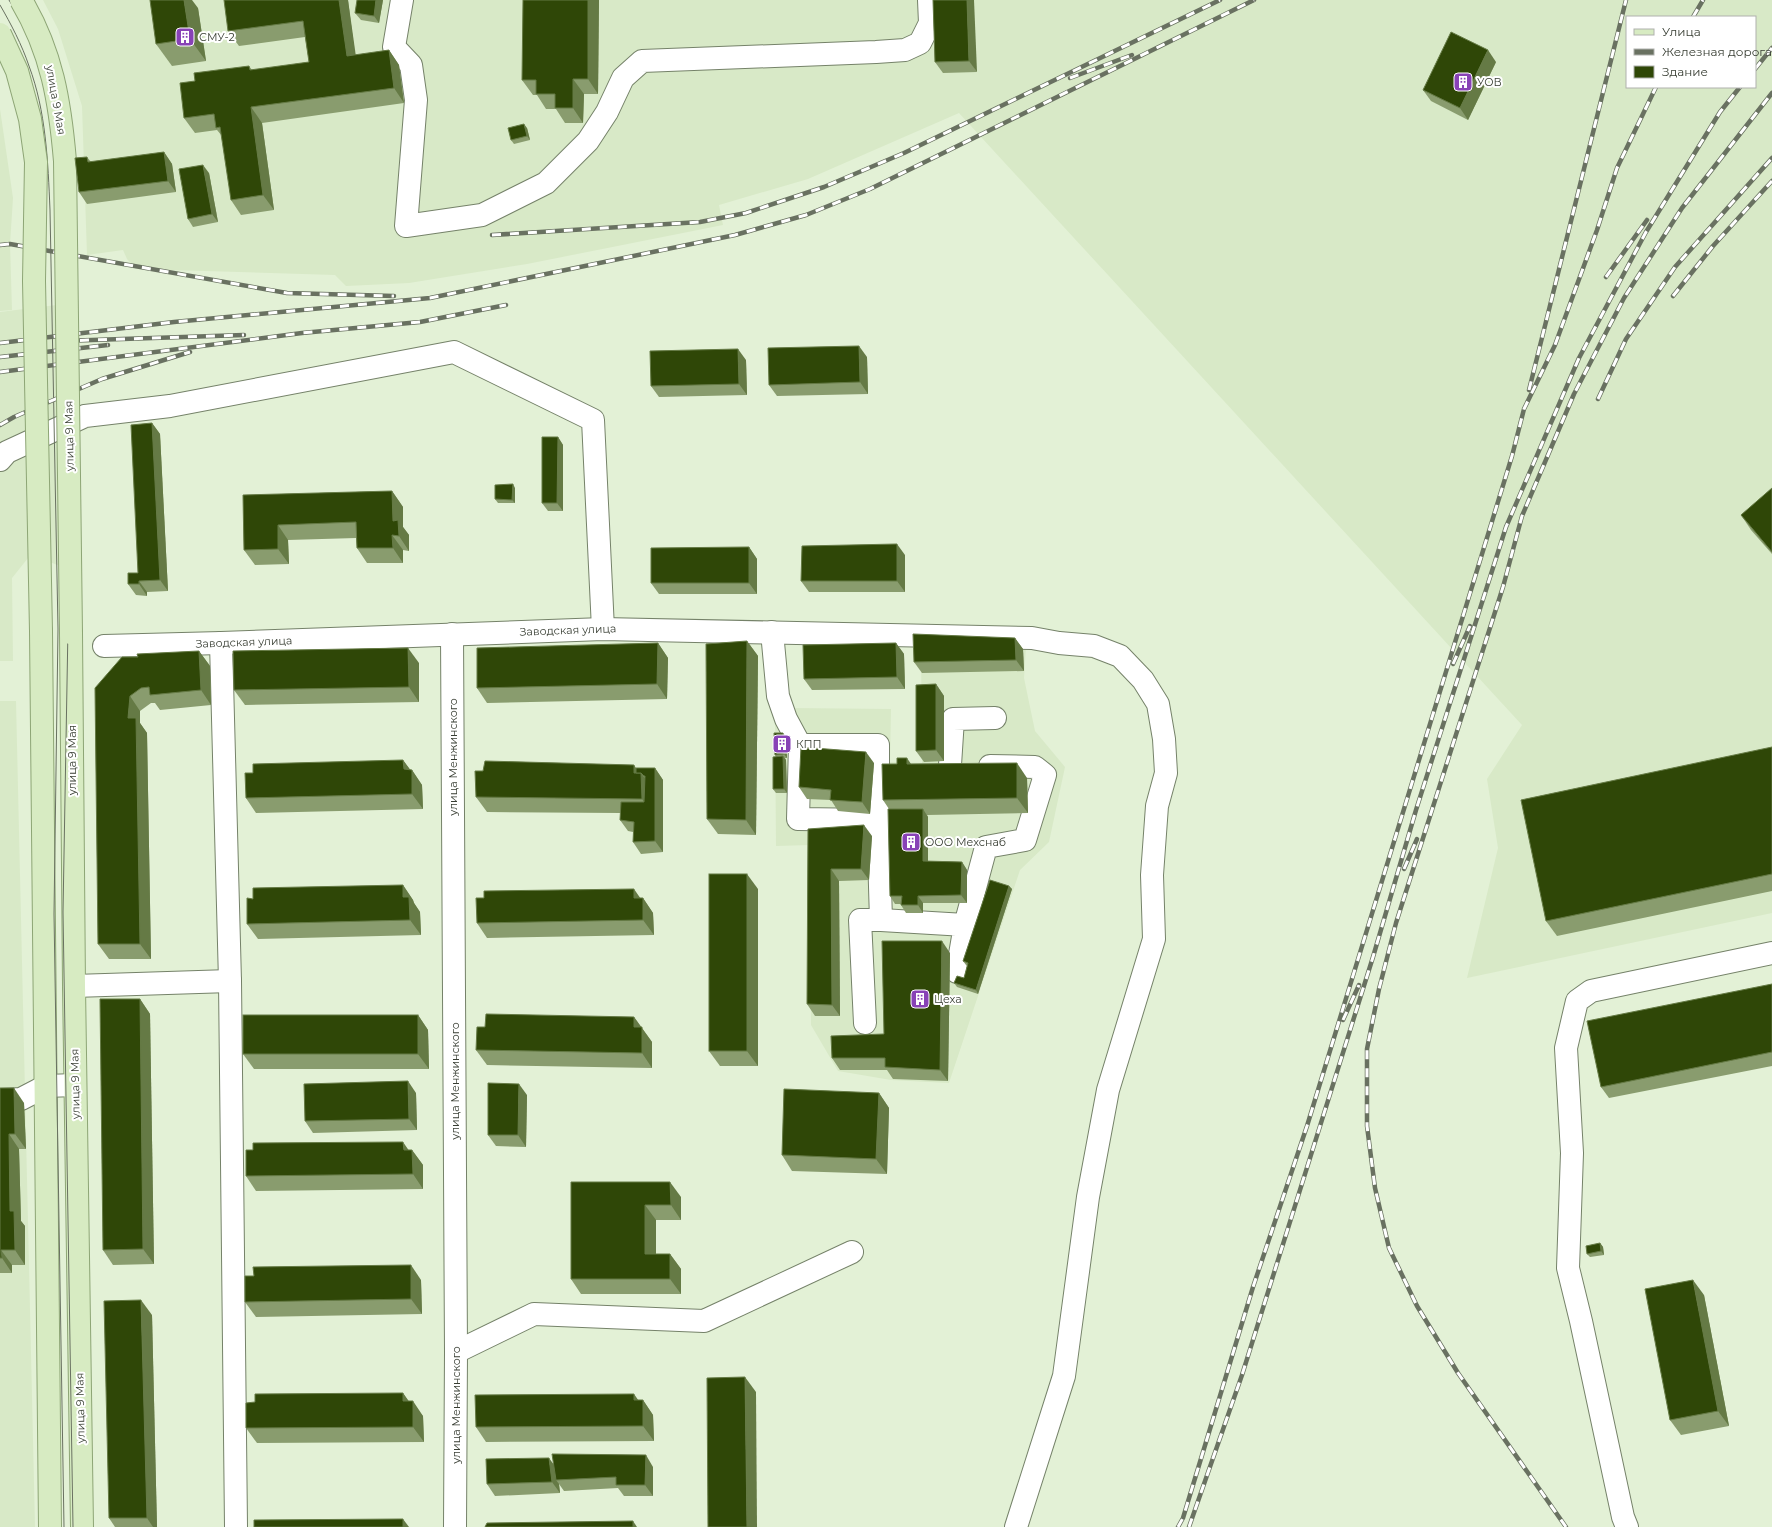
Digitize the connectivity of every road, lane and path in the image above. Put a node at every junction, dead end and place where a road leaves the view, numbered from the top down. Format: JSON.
{"nodes":[{"id":1,"x":21,"y":0,"type":"edge"},
{"id":2,"x":402,"y":0,"type":"edge"},
{"id":3,"x":929,"y":0,"type":"edge"},
{"id":4,"x":0,"y":34,"type":"edge"},
{"id":5,"x":0,"y":460,"type":"edge"},
{"id":6,"x":603,"y":629,"type":"junction"},
{"id":7,"x":772,"y":632,"type":"junction"},
{"id":8,"x":452,"y":634,"type":"junction"},
{"id":9,"x":221,"y":643,"type":"junction"},
{"id":10,"x":104,"y":646,"type":"dead end"},
{"id":11,"x":995,"y":718,"type":"dead end"},
{"id":12,"x":800,"y":744,"type":"junction"},
{"id":13,"x":926,"y":765,"type":"edge"},
{"id":14,"x":950,"y":765,"type":"junction"},
{"id":15,"x":878,"y":820,"type":"junction"},
{"id":16,"x":881,"y":920,"type":"junction"},
{"id":17,"x":965,"y":925,"type":"junction"},
{"id":18,"x":1772,"y":953,"type":"edge"},
{"id":19,"x":957,"y":972,"type":"dead end"},
{"id":20,"x":230,"y":981,"type":"junction"},
{"id":21,"x":74,"y":986,"type":"junction"},
{"id":22,"x":865,"y":1023,"type":"dead end"},
{"id":23,"x":75,"y":1085,"type":"junction"},
{"id":24,"x":46,"y":1086,"type":"junction"},
{"id":25,"x":0,"y":1100,"type":"edge"},
{"id":26,"x":852,"y":1252,"type":"dead end"},
{"id":27,"x":456,"y":1352,"type":"junction"},
{"id":28,"x":50,"y":1527,"type":"edge"},
{"id":29,"x":82,"y":1527,"type":"edge"},
{"id":30,"x":236,"y":1527,"type":"edge"},
{"id":31,"x":455,"y":1527,"type":"edge"},
{"id":32,"x":1016,"y":1527,"type":"edge"},
{"id":33,"x":1627,"y":1527,"type":"edge"}],
"edges":[{"from":1,"to":21,"type":"main road","name":"улица 9 Мая","bridge":true},
{"from":2,"to":3,"type":"street"},
{"from":4,"to":24,"type":"main road","bridge":true},
{"from":5,"to":6,"type":"street"},
{"from":6,"to":7,"type":"street","name":"Заводская улица"},
{"from":6,"to":8,"type":"street","name":"Заводская улица"},
{"from":7,"to":12,"type":"street"},
{"from":7,"to":32,"type":"street","name":"Заводская улица"},
{"from":8,"to":9,"type":"street","name":"Заводская улица"},
{"from":8,"to":27,"type":"street","name":"улица Менжинского"},
{"from":9,"to":10,"type":"street","name":"Заводская улица"},
{"from":9,"to":20,"type":"street"},
{"from":11,"to":14,"type":"street"},
{"from":12,"to":15,"type":"street"},
{"from":12,"to":15,"type":"street"},
{"from":13,"to":14,"type":"street"},
{"from":14,"to":17,"type":"street"},
{"from":15,"to":16,"type":"street"},
{"from":16,"to":17,"type":"street"},
{"from":16,"to":22,"type":"street"},
{"from":17,"to":19,"type":"street"},
{"from":18,"to":33,"type":"street"},
{"from":20,"to":21,"type":"street"},
{"from":20,"to":30,"type":"street"},
{"from":21,"to":23,"type":"main road","name":"улица 9 Мая"},
{"from":23,"to":24,"type":"street"},
{"from":23,"to":29,"type":"main road","name":"улица 9 Мая"},
{"from":24,"to":25,"type":"street"},
{"from":24,"to":28,"type":"main road"},
{"from":26,"to":27,"type":"street"},
{"from":27,"to":31,"type":"street","name":"улица Менжинского"}]}
